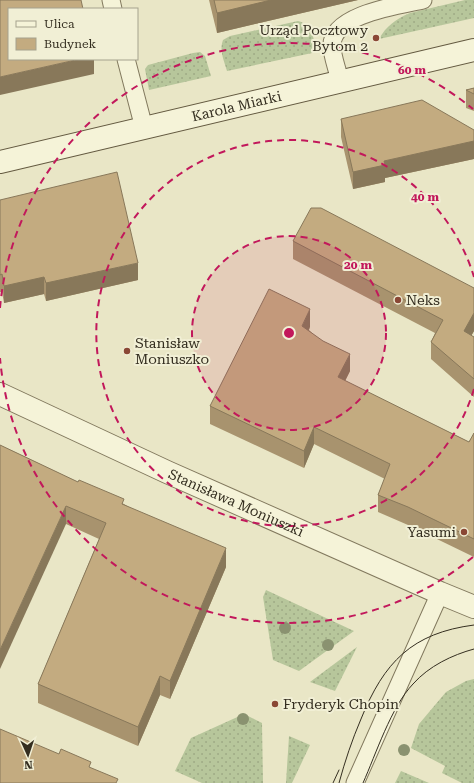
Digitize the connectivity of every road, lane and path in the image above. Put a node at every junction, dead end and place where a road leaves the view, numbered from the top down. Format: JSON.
{"nodes":[{"id":1,"x":423,"y":0,"type":"edge"},
{"id":2,"x":474,"y":50,"type":"edge"},
{"id":3,"x":126,"y":60,"type":"edge"},
{"id":4,"x":340,"y":82,"type":"junction"},
{"id":5,"x":144,"y":128,"type":"junction"},
{"id":6,"x":0,"y":162,"type":"edge"},
{"id":7,"x":0,"y":394,"type":"edge"},
{"id":8,"x":440,"y":593,"type":"junction"},
{"id":9,"x":474,"y":607,"type":"edge"},
{"id":10,"x":354,"y":783,"type":"edge"}],
"edges":[{"from":1,"to":4,"type":"lane"},
{"from":2,"to":4,"type":"street","name":"Karola Miarki"},
{"from":3,"to":5,"type":"lane"},
{"from":4,"to":5,"type":"street","name":"Karola Miarki"},
{"from":5,"to":6,"type":"street","name":"Karola Miarki"},
{"from":7,"to":8,"type":"street","name":"Stanisława Moniuszki"},
{"from":8,"to":9,"type":"street","name":"Stanisława Moniuszki"},
{"from":8,"to":10,"type":"lane"}]}
